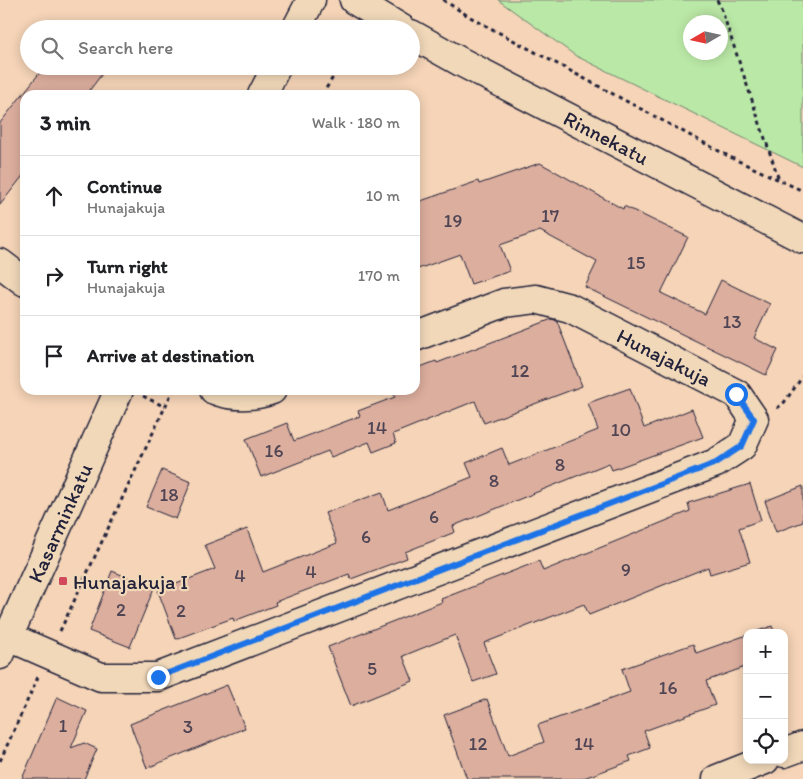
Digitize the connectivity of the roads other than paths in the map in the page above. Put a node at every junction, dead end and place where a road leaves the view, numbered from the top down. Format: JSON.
{"nodes":[{"id":1,"x":311,"y":0,"type":"edge"},
{"id":2,"x":354,"y":0,"type":"edge"},
{"id":3,"x":301,"y":20,"type":"edge"},
{"id":4,"x":387,"y":20,"type":"edge"},
{"id":5,"x":420,"y":39,"type":"edge"},
{"id":6,"x":272,"y":75,"type":"edge"},
{"id":7,"x":264,"y":90,"type":"edge"},
{"id":8,"x":803,"y":239,"type":"edge"},
{"id":9,"x":0,"y":263,"type":"edge"},
{"id":10,"x":20,"y":278,"type":"edge"},
{"id":11,"x":420,"y":335,"type":"edge"},
{"id":12,"x":129,"y":395,"type":"edge"},
{"id":13,"x":4,"y":646,"type":"edge"},
{"id":14,"x":803,"y":746,"type":"edge"},
{"id":15,"x":788,"y":752,"type":"edge"},
{"id":16,"x":756,"y":764,"type":"edge"},
{"id":17,"x":717,"y":779,"type":"edge"}],
"edges":[{"from":1,"to":3,"type":"street"},
{"from":2,"to":4,"type":"street"},
{"from":5,"to":8,"type":"street","name":"Rinnekatu"},
{"from":6,"to":7,"type":"street"},
{"from":9,"to":10,"type":"street"},
{"from":11,"to":13,"type":"street","name":"Hunajakuja"},
{"from":12,"to":13,"type":"street","name":"Kasarminkatu"},
{"from":14,"to":15,"type":"street"},
{"from":16,"to":17,"type":"street"}]}
